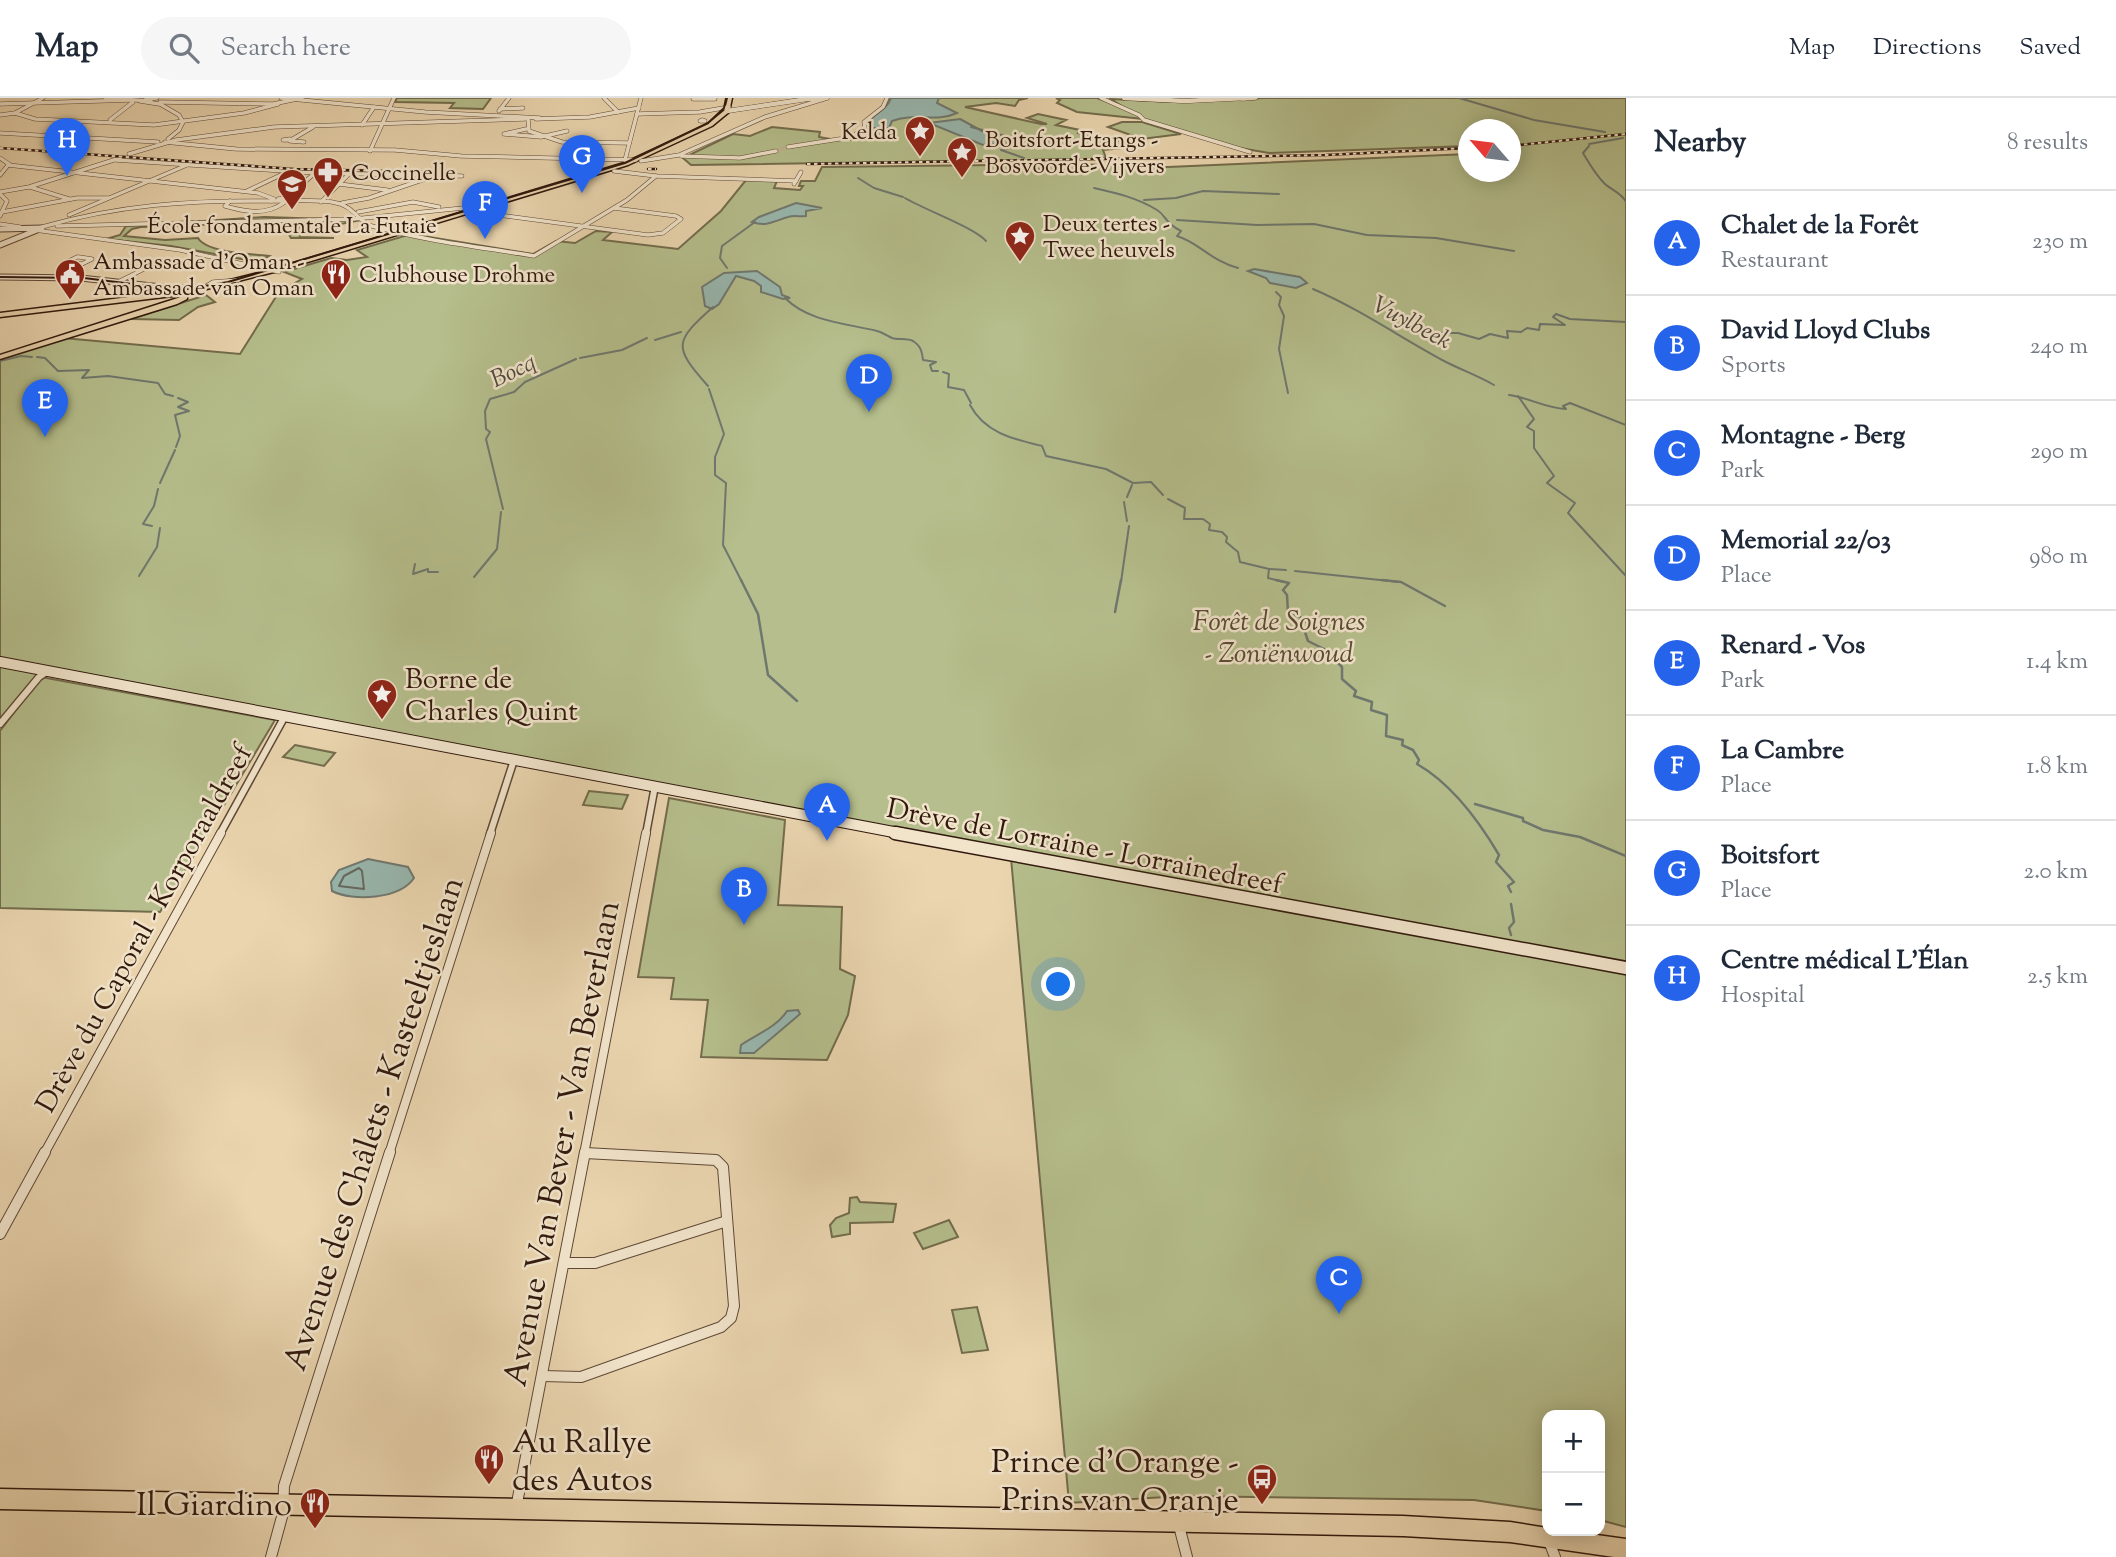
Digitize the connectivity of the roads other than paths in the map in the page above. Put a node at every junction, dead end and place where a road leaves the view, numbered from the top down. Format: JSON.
{"nodes":[{"id":1,"x":43,"y":98,"type":"edge"},
{"id":2,"x":105,"y":98,"type":"edge"},
{"id":3,"x":281,"y":98,"type":"edge"},
{"id":4,"x":302,"y":98,"type":"edge"},
{"id":5,"x":394,"y":98,"type":"edge"},
{"id":6,"x":509,"y":98,"type":"edge"},
{"id":7,"x":604,"y":98,"type":"edge"},
{"id":8,"x":641,"y":98,"type":"edge"},
{"id":9,"x":693,"y":98,"type":"edge"},
{"id":10,"x":715,"y":98,"type":"edge"},
{"id":11,"x":730,"y":98,"type":"edge"},
{"id":12,"x":826,"y":98,"type":"edge"},
{"id":13,"x":887,"y":98,"type":"edge"},
{"id":14,"x":1101,"y":98,"type":"edge"},
{"id":15,"x":1122,"y":98,"type":"edge"},
{"id":16,"x":1238,"y":98,"type":"edge"},
{"id":17,"x":1247,"y":98,"type":"edge"},
{"id":18,"x":1256,"y":98,"type":"edge"},
{"id":19,"x":293,"y":100,"type":"junction"},
{"id":20,"x":803,"y":100,"type":"edge"},
{"id":21,"x":1109,"y":100,"type":"edge"},
{"id":22,"x":149,"y":101,"type":"edge"},
{"id":23,"x":813,"y":101,"type":"edge"},
{"id":24,"x":0,"y":104,"type":"edge"},
{"id":25,"x":34,"y":104,"type":"junction"},
{"id":26,"x":278,"y":104,"type":"junction"},
{"id":27,"x":762,"y":105,"type":"junction"},
{"id":28,"x":374,"y":107,"type":"junction"},
{"id":29,"x":388,"y":108,"type":"junction"},
{"id":30,"x":523,"y":108,"type":"dead end"},
{"id":31,"x":639,"y":108,"type":"junction"},
{"id":32,"x":500,"y":109,"type":"junction"},
{"id":33,"x":728,"y":109,"type":"junction"},
{"id":34,"x":710,"y":111,"type":"junction"},
{"id":35,"x":618,"y":112,"type":"junction"},
{"id":36,"x":700,"y":112,"type":"junction"},
{"id":37,"x":15,"y":113,"type":"junction"},
{"id":38,"x":685,"y":113,"type":"junction"},
{"id":39,"x":497,"y":114,"type":"junction"},
{"id":40,"x":637,"y":114,"type":"junction"},
{"id":41,"x":0,"y":116,"type":"edge"},
{"id":42,"x":528,"y":118,"type":"junction"},
{"id":43,"x":719,"y":119,"type":"junction"},
{"id":44,"x":182,"y":120,"type":"junction"},
{"id":45,"x":107,"y":121,"type":"junction"},
{"id":46,"x":362,"y":125,"type":"junction"},
{"id":47,"x":382,"y":125,"type":"junction"},
{"id":48,"x":313,"y":127,"type":"dead end"},
{"id":49,"x":526,"y":129,"type":"junction"},
{"id":50,"x":700,"y":130,"type":"junction"},
{"id":51,"x":566,"y":131,"type":"dead end"},
{"id":52,"x":0,"y":133,"type":"edge"},
{"id":53,"x":541,"y":137,"type":"junction"},
{"id":54,"x":172,"y":138,"type":"junction"},
{"id":55,"x":164,"y":142,"type":"junction"},
{"id":56,"x":304,"y":142,"type":"dead end"},
{"id":57,"x":159,"y":143,"type":"junction"},
{"id":58,"x":629,"y":143,"type":"junction"},
{"id":59,"x":788,"y":147,"type":"tunnel mouth"},
{"id":60,"x":370,"y":151,"type":"junction"},
{"id":61,"x":658,"y":151,"type":"junction"},
{"id":62,"x":776,"y":151,"type":"tunnel mouth"},
{"id":63,"x":1250,"y":152,"type":"dead end"},
{"id":64,"x":129,"y":154,"type":"dead end"},
{"id":65,"x":679,"y":156,"type":"junction"},
{"id":66,"x":0,"y":158,"type":"edge"},
{"id":67,"x":625,"y":159,"type":"junction"},
{"id":68,"x":641,"y":160,"type":"junction"},
{"id":69,"x":188,"y":164,"type":"junction"},
{"id":70,"x":8,"y":165,"type":"junction"},
{"id":71,"x":19,"y":167,"type":"junction"},
{"id":72,"x":614,"y":171,"type":"junction"},
{"id":73,"x":725,"y":171,"type":"dead end"},
{"id":74,"x":764,"y":171,"type":"dead end"},
{"id":75,"x":72,"y":172,"type":"junction"},
{"id":76,"x":288,"y":172,"type":"junction"},
{"id":77,"x":687,"y":172,"type":"dead end"},
{"id":78,"x":801,"y":172,"type":"dead end"},
{"id":79,"x":1,"y":173,"type":"edge"},
{"id":80,"x":315,"y":173,"type":"junction"},
{"id":81,"x":349,"y":174,"type":"junction"},
{"id":82,"x":357,"y":175,"type":"junction"},
{"id":83,"x":435,"y":176,"type":"junction"},
{"id":84,"x":462,"y":176,"type":"dead end"},
{"id":85,"x":656,"y":176,"type":"junction"},
{"id":86,"x":684,"y":177,"type":"junction"},
{"id":87,"x":721,"y":178,"type":"junction"},
{"id":88,"x":759,"y":180,"type":"junction"},
{"id":89,"x":149,"y":181,"type":"junction"},
{"id":90,"x":340,"y":184,"type":"junction"},
{"id":91,"x":347,"y":184,"type":"junction"},
{"id":92,"x":29,"y":187,"type":"junction"},
{"id":93,"x":391,"y":191,"type":"junction"},
{"id":94,"x":245,"y":192,"type":"junction"},
{"id":95,"x":0,"y":193,"type":"edge"},
{"id":96,"x":57,"y":195,"type":"junction"},
{"id":97,"x":109,"y":198,"type":"junction"},
{"id":98,"x":70,"y":199,"type":"junction"},
{"id":99,"x":272,"y":200,"type":"junction"},
{"id":100,"x":231,"y":201,"type":"junction"},
{"id":101,"x":57,"y":202,"type":"junction"},
{"id":102,"x":285,"y":202,"type":"junction"},
{"id":103,"x":321,"y":202,"type":"junction"},
{"id":104,"x":340,"y":204,"type":"junction"},
{"id":105,"x":493,"y":205,"type":"junction"},
{"id":106,"x":613,"y":208,"type":"junction"},
{"id":107,"x":442,"y":209,"type":"junction"},
{"id":108,"x":1,"y":212,"type":"edge"},
{"id":109,"x":358,"y":212,"type":"junction"},
{"id":110,"x":476,"y":212,"type":"junction"},
{"id":111,"x":70,"y":214,"type":"junction"},
{"id":112,"x":77,"y":217,"type":"junction"},
{"id":113,"x":363,"y":218,"type":"junction"},
{"id":114,"x":0,"y":226,"type":"edge"},
{"id":115,"x":579,"y":228,"type":"junction"},
{"id":116,"x":36,"y":229,"type":"junction"},
{"id":117,"x":400,"y":234,"type":"junction"},
{"id":118,"x":0,"y":245,"type":"edge"},
{"id":119,"x":180,"y":250,"type":"junction"},
{"id":120,"x":82,"y":264,"type":"junction"},
{"id":121,"x":278,"y":271,"type":"junction"},
{"id":122,"x":0,"y":277,"type":"edge"},
{"id":123,"x":59,"y":277,"type":"junction"},
{"id":124,"x":118,"y":282,"type":"junction"},
{"id":125,"x":162,"y":287,"type":"junction"},
{"id":126,"x":201,"y":289,"type":"junction"},
{"id":127,"x":179,"y":295,"type":"junction"},
{"id":128,"x":148,"y":298,"type":"junction"},
{"id":129,"x":165,"y":306,"type":"junction"},
{"id":130,"x":0,"y":317,"type":"edge"},
{"id":131,"x":0,"y":357,"type":"edge"},
{"id":132,"x":0,"y":662,"type":"edge"},
{"id":133,"x":48,"y":671,"type":"junction"},
{"id":134,"x":285,"y":716,"type":"junction"},
{"id":135,"x":0,"y":724,"type":"edge"},
{"id":136,"x":514,"y":760,"type":"junction"},
{"id":137,"x":655,"y":786,"type":"junction"},
{"id":138,"x":1626,"y":968,"type":"edge"},
{"id":139,"x":585,"y":1153,"type":"junction"},
{"id":140,"x":727,"y":1221,"type":"junction"},
{"id":141,"x":0,"y":1234,"type":"edge"},
{"id":142,"x":564,"y":1263,"type":"junction"},
{"id":143,"x":543,"y":1376,"type":"junction"},
{"id":144,"x":0,"y":1499,"type":"edge"},
{"id":145,"x":284,"y":1503,"type":"junction"},
{"id":146,"x":516,"y":1508,"type":"junction"},
{"id":147,"x":1177,"y":1522,"type":"junction"},
{"id":148,"x":1548,"y":1537,"type":"junction"},
{"id":149,"x":1626,"y":1549,"type":"edge"},
{"id":150,"x":271,"y":1557,"type":"edge"},
{"id":151,"x":1187,"y":1557,"type":"edge"},
{"id":152,"x":1555,"y":1557,"type":"edge"}],
"edges":[{"from":1,"to":25,"type":"street"},
{"from":2,"to":22,"type":"street"},
{"from":3,"to":19,"type":"street"},
{"from":4,"to":19,"type":"street"},
{"from":5,"to":29,"type":"street"},
{"from":6,"to":32,"type":"street"},
{"from":7,"to":35,"type":"street"},
{"from":8,"to":31,"type":"street"},
{"from":9,"to":10,"type":"street"},
{"from":9,"to":38,"type":"street"},
{"from":10,"to":34,"type":"street"},
{"from":11,"to":33,"type":"main road"},
{"from":12,"to":20,"type":"main road"},
{"from":12,"to":23,"type":"street"},
{"from":13,"to":59,"type":"street"},
{"from":14,"to":21,"type":"street"},
{"from":15,"to":16,"type":"street"},
{"from":15,"to":17,"type":"main road"},
{"from":15,"to":18,"type":"street"},
{"from":19,"to":26,"type":"street"},
{"from":19,"to":28,"type":"street"},
{"from":20,"to":23,"type":"main road"},
{"from":20,"to":27,"type":"main road"},
{"from":21,"to":63,"type":"street"},
{"from":22,"to":25,"type":"street"},
{"from":22,"to":26,"type":"street"},
{"from":22,"to":44,"type":"street"},
{"from":22,"to":45,"type":"street"},
{"from":23,"to":65,"type":"street"},
{"from":24,"to":25,"type":"street"},
{"from":25,"to":37,"type":"street"},
{"from":26,"to":44,"type":"street"},
{"from":27,"to":33,"type":"main road"},
{"from":27,"to":43,"type":"main road"},
{"from":28,"to":29,"type":"street"},
{"from":28,"to":46,"type":"street"},
{"from":29,"to":39,"type":"street"},
{"from":29,"to":47,"type":"street"},
{"from":30,"to":32,"type":"street"},
{"from":31,"to":35,"type":"street"},
{"from":31,"to":40,"type":"street"},
{"from":32,"to":39,"type":"street"},
{"from":33,"to":34,"type":"street"},
{"from":33,"to":43,"type":"main road"},
{"from":34,"to":36,"type":"street"},
{"from":35,"to":42,"type":"street"},
{"from":36,"to":38,"type":"street"},
{"from":36,"to":50,"type":"street"},
{"from":37,"to":41,"type":"street"},
{"from":37,"to":45,"type":"street"},
{"from":38,"to":40,"type":"street"},
{"from":39,"to":42,"type":"street"},
{"from":40,"to":58,"type":"street"},
{"from":42,"to":47,"type":"street"},
{"from":42,"to":49,"type":"street"},
{"from":43,"to":50,"type":"main road"},
{"from":44,"to":45,"type":"street"},
{"from":44,"to":54,"type":"street"},
{"from":46,"to":47,"type":"street"},
{"from":46,"to":54,"type":"street"},
{"from":47,"to":60,"type":"street"},
{"from":48,"to":56,"type":"street"},
{"from":49,"to":53,"type":"street"},
{"from":49,"to":53,"type":"street"},
{"from":50,"to":61,"type":"main road"},
{"from":51,"to":53,"type":"street"},
{"from":52,"to":57,"type":"street"},
{"from":53,"to":58,"type":"street"},
{"from":54,"to":55,"type":"street"},
{"from":54,"to":57,"type":"street"},
{"from":55,"to":57,"type":"street"},
{"from":55,"to":60,"type":"street"},
{"from":57,"to":64,"type":"street"},
{"from":58,"to":67,"type":"street"},
{"from":60,"to":67,"type":"street"},
{"from":61,"to":68,"type":"main road"},
{"from":61,"to":68,"type":"main road"},
{"from":62,"to":65,"type":"street"},
{"from":65,"to":68,"type":"street"},
{"from":66,"to":70,"type":"street"},
{"from":67,"to":68,"type":"street"},
{"from":68,"to":72,"type":"main road"},
{"from":68,"to":105,"type":"main road"},
{"from":69,"to":75,"type":"street"},
{"from":69,"to":76,"type":"street"},
{"from":69,"to":89,"type":"street"},
{"from":70,"to":71,"type":"street"},
{"from":70,"to":79,"type":"street"},
{"from":71,"to":75,"type":"street"},
{"from":71,"to":79,"type":"street"},
{"from":72,"to":85,"type":"street"},
{"from":72,"to":110,"type":"main road"},
{"from":73,"to":87,"type":"street"},
{"from":74,"to":88,"type":"street"},
{"from":75,"to":89,"type":"street"},
{"from":75,"to":92,"type":"street"},
{"from":76,"to":80,"type":"street"},
{"from":76,"to":94,"type":"street"},
{"from":77,"to":86,"type":"street"},
{"from":78,"to":88,"type":"street"},
{"from":80,"to":81,"type":"street"},
{"from":80,"to":99,"type":"street"},
{"from":81,"to":82,"type":"street"},
{"from":81,"to":90,"type":"street"},
{"from":82,"to":83,"type":"street"},
{"from":82,"to":91,"type":"street"},
{"from":83,"to":84,"type":"street"},
{"from":83,"to":93,"type":"street"},
{"from":85,"to":86,"type":"street"},
{"from":85,"to":106,"type":"street"},
{"from":86,"to":87,"type":"street"},
{"from":87,"to":88,"type":"street"},
{"from":89,"to":94,"type":"street"},
{"from":89,"to":97,"type":"street"},
{"from":90,"to":91,"type":"street"},
{"from":90,"to":103,"type":"street"},
{"from":91,"to":93,"type":"street"},
{"from":92,"to":95,"type":"street"},
{"from":92,"to":96,"type":"street"},
{"from":93,"to":104,"type":"street"},
{"from":94,"to":99,"type":"street"},
{"from":95,"to":108,"type":"street"},
{"from":96,"to":98,"type":"street"},
{"from":96,"to":101,"type":"street"},
{"from":97,"to":98,"type":"street"},
{"from":97,"to":111,"type":"street"},
{"from":98,"to":101,"type":"street"},
{"from":99,"to":100,"type":"street"},
{"from":99,"to":102,"type":"street"},
{"from":100,"to":102,"type":"street"},
{"from":100,"to":112,"type":"street"},
{"from":101,"to":108,"type":"street"},
{"from":102,"to":103,"type":"street"},
{"from":103,"to":104,"type":"street"},
{"from":104,"to":109,"type":"street"},
{"from":105,"to":107,"type":"street"},
{"from":105,"to":117,"type":"main road"},
{"from":106,"to":115,"type":"street"},
{"from":106,"to":115,"type":"street"},
{"from":107,"to":109,"type":"street"},
{"from":107,"to":113,"type":"street"},
{"from":109,"to":113,"type":"street"},
{"from":110,"to":115,"type":"street"},
{"from":110,"to":117,"type":"main road"},
{"from":111,"to":112,"type":"street"},
{"from":111,"to":116,"type":"street"},
{"from":112,"to":116,"type":"street"},
{"from":113,"to":116,"type":"street"},
{"from":113,"to":117,"type":"street"},
{"from":114,"to":116,"type":"street"},
{"from":114,"to":116,"type":"street"},
{"from":115,"to":117,"type":"street"},
{"from":116,"to":118,"type":"street"},
{"from":116,"to":119,"type":"street"},
{"from":117,"to":121,"type":"main road"},
{"from":119,"to":121,"type":"street"},
{"from":119,"to":124,"type":"street"},
{"from":120,"to":120,"type":"street"},
{"from":120,"to":123,"type":"street"},
{"from":121,"to":126,"type":"main road"},
{"from":121,"to":127,"type":"main road"},
{"from":122,"to":123,"type":"street"},
{"from":123,"to":124,"type":"street"},
{"from":124,"to":125,"type":"street"},
{"from":125,"to":126,"type":"street"},
{"from":125,"to":128,"type":"street"},
{"from":126,"to":127,"type":"main road"},
{"from":127,"to":128,"type":"main road"},
{"from":127,"to":129,"type":"main road"},
{"from":127,"to":129,"type":"main road"},
{"from":127,"to":130,"type":"main road"},
{"from":128,"to":130,"type":"main road"},
{"from":129,"to":131,"type":"main road"},
{"from":132,"to":133,"type":"main road","name":"Drève de Lorraine - Lorrainedreef"},
{"from":133,"to":134,"type":"main road","name":"Drève de Lorraine - Lorrainedreef"},
{"from":133,"to":135,"type":"street"},
{"from":134,"to":136,"type":"main road","name":"Drève de Lorraine - Lorrainedreef"},
{"from":134,"to":141,"type":"street","name":"Drève du Caporal - Korporaaldreef"},
{"from":136,"to":137,"type":"main road","name":"Drève de Lorraine - Lorrainedreef"},
{"from":136,"to":145,"type":"street","name":"Avenue des Châlets - Kasteeltjeslaan"},
{"from":137,"to":138,"type":"main road","name":"Drève de Lorraine - Lorrainedreef"},
{"from":137,"to":139,"type":"street","name":"Avenue Van Bever - Van Beverlaan"},
{"from":139,"to":140,"type":"street"},
{"from":139,"to":142,"type":"street","name":"Avenue Van Bever - Van Beverlaan"},
{"from":140,"to":142,"type":"street"},
{"from":140,"to":143,"type":"street"},
{"from":142,"to":143,"type":"street","name":"Avenue Van Bever - Van Beverlaan"},
{"from":143,"to":146,"type":"street","name":"Avenue Van Bever - Van Beverlaan"},
{"from":144,"to":145,"type":"main road"},
{"from":145,"to":146,"type":"main road"},
{"from":145,"to":150,"type":"street","name":"Avenue des Châlets - Kasteeltjeslaan"},
{"from":146,"to":147,"type":"main road"},
{"from":147,"to":148,"type":"main road"},
{"from":147,"to":151,"type":"street"},
{"from":148,"to":149,"type":"main road"},
{"from":148,"to":152,"type":"street"}]}
